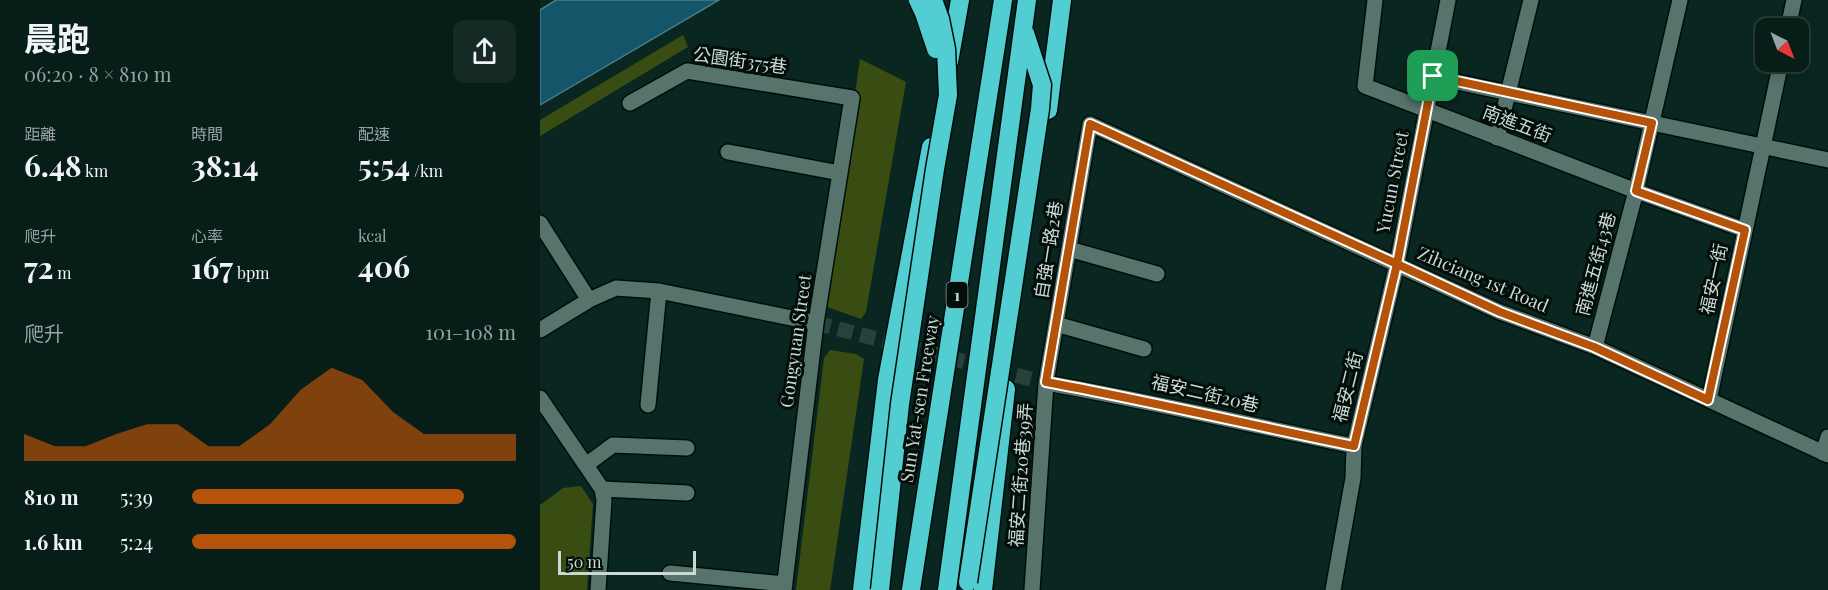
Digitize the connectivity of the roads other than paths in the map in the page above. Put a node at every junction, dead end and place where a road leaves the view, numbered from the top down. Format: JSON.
{"nodes":[{"id":1,"x":918,"y":0,"type":"edge"},
{"id":2,"x":933,"y":0,"type":"edge"},
{"id":3,"x":960,"y":0,"type":"edge"},
{"id":4,"x":1003,"y":0,"type":"edge"},
{"id":5,"x":1009,"y":0,"type":"edge"},
{"id":6,"x":1026,"y":0,"type":"edge"},
{"id":7,"x":1062,"y":0,"type":"edge"},
{"id":8,"x":1375,"y":0,"type":"edge"},
{"id":9,"x":1448,"y":0,"type":"edge"},
{"id":10,"x":1531,"y":0,"type":"edge"},
{"id":11,"x":1680,"y":0,"type":"edge"},
{"id":12,"x":1794,"y":0,"type":"edge"},
{"id":13,"x":1790,"y":18,"type":"edge"},
{"id":14,"x":1779,"y":72,"type":"edge"},
{"id":15,"x":1433,"y":76,"type":"junction"},
{"id":16,"x":1041,"y":85,"type":"junction"},
{"id":17,"x":1507,"y":92,"type":"junction"},
{"id":18,"x":852,"y":98,"type":"joint"},
{"id":19,"x":630,"y":103,"type":"dead end"},
{"id":20,"x":945,"y":110,"type":"junction"},
{"id":21,"x":1426,"y":110,"type":"junction"},
{"id":22,"x":1652,"y":123,"type":"junction"},
{"id":23,"x":1090,"y":124,"type":"joint"},
{"id":24,"x":1497,"y":138,"type":"junction"},
{"id":25,"x":1763,"y":146,"type":"junction"},
{"id":26,"x":728,"y":152,"type":"dead end"},
{"id":27,"x":1828,"y":160,"type":"edge"},
{"id":28,"x":840,"y":173,"type":"junction"},
{"id":29,"x":1636,"y":191,"type":"junction"},
{"id":30,"x":540,"y":223,"type":"edge"},
{"id":31,"x":1745,"y":230,"type":"junction"},
{"id":32,"x":1069,"y":249,"type":"junction"},
{"id":33,"x":1397,"y":264,"type":"junction"},
{"id":34,"x":1157,"y":274,"type":"dead end"},
{"id":35,"x":659,"y":291,"type":"junction"},
{"id":36,"x":589,"y":300,"type":"junction"},
{"id":37,"x":816,"y":323,"type":"junction"},
{"id":38,"x":1056,"y":324,"type":"junction"},
{"id":39,"x":540,"y":330,"type":"edge"},
{"id":40,"x":1594,"y":347,"type":"junction"},
{"id":41,"x":1144,"y":349,"type":"dead end"},
{"id":42,"x":1046,"y":382,"type":"junction"},
{"id":43,"x":540,"y":398,"type":"edge"},
{"id":44,"x":1708,"y":400,"type":"junction"},
{"id":45,"x":648,"y":405,"type":"dead end"},
{"id":46,"x":1828,"y":437,"type":"edge"},
{"id":47,"x":1354,"y":446,"type":"junction"},
{"id":48,"x":687,"y":448,"type":"dead end"},
{"id":49,"x":1826,"y":454,"type":"edge"},
{"id":50,"x":586,"y":465,"type":"junction"},
{"id":51,"x":602,"y":489,"type":"junction"},
{"id":52,"x":687,"y":493,"type":"dead end"},
{"id":53,"x":670,"y":573,"type":"dead end"},
{"id":54,"x":784,"y":587,"type":"edge"},
{"id":55,"x":598,"y":590,"type":"edge"},
{"id":56,"x":862,"y":590,"type":"edge"},
{"id":57,"x":880,"y":590,"type":"edge"},
{"id":58,"x":911,"y":590,"type":"edge"},
{"id":59,"x":947,"y":590,"type":"edge"},
{"id":60,"x":967,"y":590,"type":"edge"},
{"id":61,"x":983,"y":590,"type":"edge"},
{"id":62,"x":1032,"y":590,"type":"edge"},
{"id":63,"x":1333,"y":590,"type":"edge"}],
"edges":[{"from":1,"to":20,"type":"highway","bridge":true},
{"from":2,"to":20,"type":"highway","bridge":true},
{"from":3,"to":56,"type":"highway"},
{"from":4,"to":58,"type":"highway","name":"Sun Yat-sen Freeway","number":"1","bridge":true},
{"from":5,"to":16,"type":"highway","bridge":true},
{"from":6,"to":16,"type":"highway","bridge":true},
{"from":6,"to":59,"type":"highway","number":"1","bridge":true},
{"from":7,"to":61,"type":"highway"},
{"from":8,"to":21,"type":"street","name":"南進五街"},
{"from":9,"to":15,"type":"street","name":"Yucun Street"},
{"from":10,"to":17,"type":"street"},
{"from":11,"to":22,"type":"street"},
{"from":12,"to":13,"type":"street"},
{"from":14,"to":25,"type":"street","name":"福安一街"},
{"from":15,"to":17,"type":"street","name":"南進五街"},
{"from":15,"to":21,"type":"street","name":"Yucun Street"},
{"from":16,"to":60,"type":"highway","bridge":true},
{"from":17,"to":22,"type":"street","name":"南進五街"},
{"from":17,"to":24,"type":"street"},
{"from":18,"to":19,"type":"street","name":"公園街375巷"},
{"from":18,"to":28,"type":"street","name":"Gongyuan Street"},
{"from":20,"to":57,"type":"highway","bridge":true},
{"from":21,"to":24,"type":"street","name":"南進五街"},
{"from":21,"to":33,"type":"street","name":"Yucun Street"},
{"from":22,"to":25,"type":"street","name":"南進五街"},
{"from":22,"to":29,"type":"street"},
{"from":23,"to":32,"type":"street","name":"自強一路2巷"},
{"from":23,"to":33,"type":"street","name":"Zihciang 1st Road"},
{"from":24,"to":29,"type":"street","name":"南進五街"},
{"from":25,"to":27,"type":"street","name":"南進五街"},
{"from":25,"to":31,"type":"street","name":"福安一街"},
{"from":26,"to":28,"type":"street"},
{"from":28,"to":37,"type":"street","name":"Gongyuan Street"},
{"from":29,"to":31,"type":"street","name":"南進五街"},
{"from":29,"to":40,"type":"street","name":"南進五街43巷"},
{"from":30,"to":36,"type":"street"},
{"from":31,"to":44,"type":"street","name":"福安一街"},
{"from":32,"to":34,"type":"street"},
{"from":32,"to":38,"type":"street","name":"自強一路2巷"},
{"from":33,"to":40,"type":"street","name":"Zihciang 1st Road"},
{"from":33,"to":47,"type":"street","name":"福安二街"},
{"from":35,"to":36,"type":"street"},
{"from":35,"to":37,"type":"street"},
{"from":35,"to":45,"type":"street"},
{"from":36,"to":39,"type":"street"},
{"from":37,"to":54,"type":"street","name":"Gongyuan Street"},
{"from":38,"to":41,"type":"street"},
{"from":38,"to":42,"type":"street","name":"自強一路2巷"},
{"from":40,"to":44,"type":"street","name":"Zihciang 1st Road"},
{"from":42,"to":47,"type":"street","name":"福安二街20巷"},
{"from":42,"to":62,"type":"street","name":"福安二街20巷39弄"},
{"from":43,"to":50,"type":"street"},
{"from":44,"to":49,"type":"street","name":"Zihciang 1st Road"},
{"from":46,"to":49,"type":"street"},
{"from":47,"to":63,"type":"street","name":"福安二街"},
{"from":48,"to":50,"type":"street"},
{"from":50,"to":51,"type":"street"},
{"from":51,"to":52,"type":"street"},
{"from":51,"to":55,"type":"street"},
{"from":53,"to":54,"type":"street"}]}
